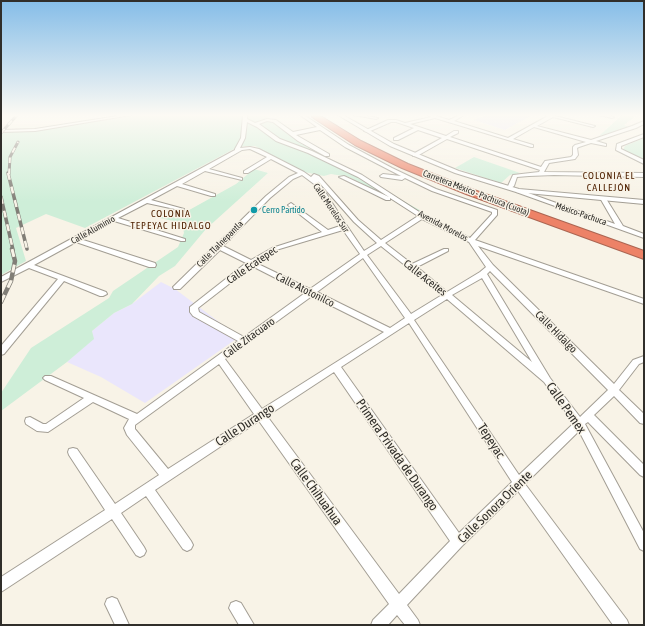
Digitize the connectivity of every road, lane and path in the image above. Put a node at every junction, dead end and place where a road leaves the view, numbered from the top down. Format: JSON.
{"nodes":[{"id":1,"x":240,"y":144,"type":"edge"},
{"id":2,"x":289,"y":144,"type":"edge"},
{"id":3,"x":309,"y":144,"type":"edge"},
{"id":4,"x":344,"y":144,"type":"edge"},
{"id":5,"x":360,"y":144,"type":"edge"},
{"id":6,"x":377,"y":144,"type":"edge"},
{"id":7,"x":393,"y":144,"type":"edge"},
{"id":8,"x":435,"y":144,"type":"edge"},
{"id":9,"x":464,"y":144,"type":"edge"},
{"id":10,"x":525,"y":144,"type":"edge"},
{"id":11,"x":583,"y":144,"type":"edge"},
{"id":12,"x":621,"y":144,"type":"edge"},
{"id":13,"x":531,"y":146,"type":"dead end"},
{"id":14,"x":250,"y":148,"type":"joint"},
{"id":15,"x":238,"y":150,"type":"junction"},
{"id":16,"x":326,"y":155,"type":"dead end"},
{"id":17,"x":415,"y":155,"type":"junction"},
{"id":18,"x":271,"y":157,"type":"junction"},
{"id":19,"x":644,"y":162,"type":"edge"},
{"id":20,"x":204,"y":169,"type":"junction"},
{"id":21,"x":541,"y":171,"type":"junction"},
{"id":22,"x":246,"y":172,"type":"dead end"},
{"id":23,"x":302,"y":173,"type":"junction"},
{"id":24,"x":644,"y":175,"type":"edge"},
{"id":25,"x":383,"y":176,"type":"dead end"},
{"id":26,"x":342,"y":178,"type":"dead end"},
{"id":27,"x":409,"y":178,"type":"junction"},
{"id":28,"x":240,"y":179,"type":"dead end"},
{"id":29,"x":316,"y":183,"type":"junction"},
{"id":30,"x":177,"y":184,"type":"junction"},
{"id":31,"x":502,"y":186,"type":"junction"},
{"id":32,"x":511,"y":186,"type":"junction"},
{"id":33,"x":518,"y":192,"type":"junction"},
{"id":34,"x":213,"y":195,"type":"dead end"},
{"id":35,"x":644,"y":196,"type":"edge"},
{"id":36,"x":603,"y":198,"type":"junction"},
{"id":37,"x":397,"y":200,"type":"junction"},
{"id":38,"x":147,"y":201,"type":"junction"},
{"id":39,"x":644,"y":202,"type":"edge"},
{"id":40,"x":291,"y":205,"type":"dead end"},
{"id":41,"x":182,"y":210,"type":"dead end"},
{"id":42,"x":422,"y":216,"type":"junction"},
{"id":43,"x":114,"y":219,"type":"junction"},
{"id":44,"x":344,"y":227,"type":"junction"},
{"id":45,"x":621,"y":228,"type":"junction"},
{"id":46,"x":326,"y":232,"type":"junction"},
{"id":47,"x":644,"y":236,"type":"edge"},
{"id":48,"x":76,"y":240,"type":"junction"},
{"id":49,"x":183,"y":240,"type":"dead end"},
{"id":50,"x":471,"y":241,"type":"junction"},
{"id":51,"x":380,"y":243,"type":"junction"},
{"id":52,"x":644,"y":245,"type":"edge"},
{"id":53,"x":219,"y":247,"type":"junction"},
{"id":54,"x":446,"y":250,"type":"dead end"},
{"id":55,"x":364,"y":254,"type":"junction"},
{"id":56,"x":644,"y":255,"type":"edge"},
{"id":57,"x":251,"y":264,"type":"junction"},
{"id":58,"x":28,"y":265,"type":"junction"},
{"id":59,"x":152,"y":265,"type":"dead end"},
{"id":60,"x":412,"y":267,"type":"junction"},
{"id":61,"x":486,"y":270,"type":"junction"},
{"id":62,"x":62,"y":279,"type":"junction"},
{"id":63,"x":1,"y":280,"type":"edge"},
{"id":64,"x":177,"y":287,"type":"dead end"},
{"id":65,"x":311,"y":293,"type":"junction"},
{"id":66,"x":103,"y":294,"type":"dead end"},
{"id":67,"x":447,"y":295,"type":"junction"},
{"id":68,"x":644,"y":302,"type":"edge"},
{"id":69,"x":410,"y":319,"type":"junction"},
{"id":70,"x":391,"y":332,"type":"junction"},
{"id":71,"x":244,"y":341,"type":"junction"},
{"id":72,"x":1,"y":352,"type":"edge"},
{"id":73,"x":220,"y":359,"type":"junction"},
{"id":74,"x":644,"y":359,"type":"edge"},
{"id":75,"x":336,"y":367,"type":"junction"},
{"id":76,"x":48,"y":378,"type":"dead end"},
{"id":77,"x":547,"y":380,"type":"junction"},
{"id":78,"x":614,"y":390,"type":"junction"},
{"id":79,"x":92,"y":398,"type":"junction"},
{"id":80,"x":260,"y":415,"type":"junction"},
{"id":81,"x":588,"y":415,"type":"junction"},
{"id":82,"x":137,"y":418,"type":"junction"},
{"id":83,"x":644,"y":420,"type":"edge"},
{"id":84,"x":30,"y":421,"type":"dead end"},
{"id":85,"x":580,"y":424,"type":"junction"},
{"id":86,"x":73,"y":452,"type":"dead end"},
{"id":87,"x":644,"y":472,"type":"edge"},
{"id":88,"x":168,"y":476,"type":"junction"},
{"id":89,"x":519,"y":484,"type":"junction"},
{"id":90,"x":147,"y":489,"type":"junction"},
{"id":91,"x":113,"y":511,"type":"junction"},
{"id":92,"x":458,"y":542,"type":"junction"},
{"id":93,"x":644,"y":545,"type":"edge"},
{"id":94,"x":187,"y":546,"type":"dead end"},
{"id":95,"x":140,"y":551,"type":"dead end"},
{"id":96,"x":1,"y":586,"type":"edge"},
{"id":97,"x":112,"y":604,"type":"dead end"},
{"id":98,"x":399,"y":604,"type":"junction"},
{"id":99,"x":236,"y":608,"type":"dead end"},
{"id":100,"x":122,"y":625,"type":"edge"},
{"id":101,"x":247,"y":625,"type":"edge"},
{"id":102,"x":378,"y":625,"type":"edge"},
{"id":103,"x":413,"y":625,"type":"edge"},
{"id":104,"x":622,"y":625,"type":"edge"}],
"edges":[{"from":1,"to":15,"type":"street","name":"Avenida Morelos"},
{"from":2,"to":37,"type":"street","name":"Avenida Morelos"},
{"from":3,"to":16,"type":"street"},
{"from":4,"to":27,"type":"street"},
{"from":5,"to":56,"type":"highway","name":"Carretera México - Pachuca (Cuota)"},
{"from":6,"to":52,"type":"highway","name":"Carretera México - Pachuca (Cuota)"},
{"from":7,"to":17,"type":"street"},
{"from":8,"to":17,"type":"street"},
{"from":9,"to":21,"type":"street"},
{"from":10,"to":13,"type":"street"},
{"from":11,"to":21,"type":"street"},
{"from":12,"to":19,"type":"street"},
{"from":14,"to":15,"type":"street","name":"Calle Aluminio"},
{"from":14,"to":18,"type":"street","name":"Calle Morelos Sur"},
{"from":15,"to":20,"type":"street","name":"Calle Aluminio"},
{"from":17,"to":31,"type":"street"},
{"from":18,"to":22,"type":"street"},
{"from":18,"to":23,"type":"street","name":"Calle Morelos Sur"},
{"from":20,"to":28,"type":"street"},
{"from":20,"to":30,"type":"street","name":"Calle Aluminio"},
{"from":21,"to":24,"type":"street"},
{"from":21,"to":32,"type":"street"},
{"from":23,"to":29,"type":"street","name":"Calle Morelos Sur"},
{"from":23,"to":53,"type":"street","name":"Calle Tlalnepantla"},
{"from":25,"to":27,"type":"street"},
{"from":26,"to":37,"type":"street"},
{"from":27,"to":50,"type":"street"},
{"from":29,"to":44,"type":"street","name":"Calle Morelos Sur"},
{"from":29,"to":51,"type":"street","name":"Calle Aceites"},
{"from":30,"to":34,"type":"street"},
{"from":30,"to":38,"type":"street","name":"Calle Aluminio"},
{"from":31,"to":32,"type":"street"},
{"from":31,"to":33,"type":"street"},
{"from":32,"to":35,"type":"street"},
{"from":33,"to":36,"type":"street"},
{"from":33,"to":45,"type":"street","name":"México-Pachuca"},
{"from":36,"to":39,"type":"street"},
{"from":36,"to":45,"type":"street"},
{"from":37,"to":42,"type":"street","name":"Avenida Morelos"},
{"from":38,"to":41,"type":"street"},
{"from":38,"to":43,"type":"street","name":"Calle Aluminio"},
{"from":40,"to":46,"type":"street"},
{"from":42,"to":50,"type":"street","name":"Avenida Morelos"},
{"from":42,"to":51,"type":"street","name":"Calle Zitacuaro"},
{"from":43,"to":48,"type":"street","name":"Calle Aluminio"},
{"from":43,"to":49,"type":"street"},
{"from":44,"to":46,"type":"street","name":"Calle Ecatepec"},
{"from":44,"to":55,"type":"street","name":"Calle Morelos Sur"},
{"from":45,"to":47,"type":"street","name":"México-Pachuca"},
{"from":46,"to":57,"type":"street","name":"Calle Ecatepec"},
{"from":48,"to":58,"type":"street","name":"Calle Aluminio"},
{"from":48,"to":59,"type":"street"},
{"from":50,"to":61,"type":"street","name":"Calle Hidalgo"},
{"from":50,"to":68,"type":"street","name":"Avenida Morelos"},
{"from":51,"to":55,"type":"street","name":"Calle Zitacuaro"},
{"from":51,"to":60,"type":"street","name":"Calle Aceites"},
{"from":53,"to":57,"type":"street","name":"Calle Atotonilco"},
{"from":53,"to":64,"type":"street","name":"Calle Tlalnepantla"},
{"from":54,"to":60,"type":"street"},
{"from":55,"to":65,"type":"street","name":"Calle Zitacuaro"},
{"from":55,"to":69,"type":"street","name":"Tepeyac"},
{"from":57,"to":65,"type":"street","name":"Calle Atotonilco"},
{"from":57,"to":71,"type":"street","name":"Calle Ecatepec"},
{"from":58,"to":62,"type":"street"},
{"from":58,"to":63,"type":"street","name":"Calle Aluminio"},
{"from":60,"to":67,"type":"street","name":"Calle Aceites"},
{"from":61,"to":67,"type":"street","name":"Calle Durango"},
{"from":61,"to":77,"type":"street","name":"Calle Pemex"},
{"from":61,"to":78,"type":"street","name":"Calle Hidalgo"},
{"from":62,"to":66,"type":"street"},
{"from":62,"to":72,"type":"street"},
{"from":65,"to":70,"type":"street","name":"Calle Atotonilco"},
{"from":65,"to":71,"type":"street","name":"Calle Zitacuaro"},
{"from":67,"to":69,"type":"street","name":"Calle Durango"},
{"from":67,"to":77,"type":"street","name":"Calle Aceites"},
{"from":69,"to":70,"type":"street","name":"Calle Durango"},
{"from":69,"to":89,"type":"street","name":"Tepeyac"},
{"from":70,"to":75,"type":"street","name":"Calle Durango"},
{"from":71,"to":73,"type":"street","name":"Calle Zitacuaro"},
{"from":73,"to":80,"type":"street","name":"Calle Chihuahua"},
{"from":73,"to":82,"type":"street","name":"Calle Zitacuaro"},
{"from":74,"to":78,"type":"street","name":"Calle Sonora Oriente"},
{"from":75,"to":80,"type":"street","name":"Calle Durango"},
{"from":75,"to":92,"type":"street","name":"Primera Privada de Durango"},
{"from":76,"to":79,"type":"street"},
{"from":77,"to":85,"type":"street","name":"Calle Pemex"},
{"from":78,"to":81,"type":"street","name":"Calle Sonora Oriente"},
{"from":78,"to":83,"type":"street","name":"Calle Hidalgo"},
{"from":79,"to":82,"type":"street"},
{"from":79,"to":84,"type":"street"},
{"from":80,"to":88,"type":"street","name":"Calle Durango"},
{"from":80,"to":98,"type":"street","name":"Calle Chihuahua"},
{"from":81,"to":85,"type":"street","name":"Calle Sonora Oriente"},
{"from":81,"to":87,"type":"street"},
{"from":82,"to":88,"type":"street"},
{"from":85,"to":89,"type":"street","name":"Calle Sonora Oriente"},
{"from":85,"to":93,"type":"street","name":"Calle Pemex"},
{"from":86,"to":91,"type":"street"},
{"from":88,"to":90,"type":"street","name":"Calle Durango"},
{"from":89,"to":92,"type":"street","name":"Calle Sonora Oriente"},
{"from":89,"to":104,"type":"street","name":"Tepeyac"},
{"from":90,"to":91,"type":"street","name":"Calle Durango"},
{"from":90,"to":94,"type":"street"},
{"from":91,"to":95,"type":"street"},
{"from":91,"to":96,"type":"street","name":"Calle Durango"},
{"from":92,"to":98,"type":"street","name":"Calle Sonora Oriente"},
{"from":97,"to":100,"type":"street"},
{"from":98,"to":102,"type":"street","name":"Calle Sonora Oriente"},
{"from":98,"to":103,"type":"street","name":"Calle Chihuahua"},
{"from":99,"to":101,"type":"street"}]}
